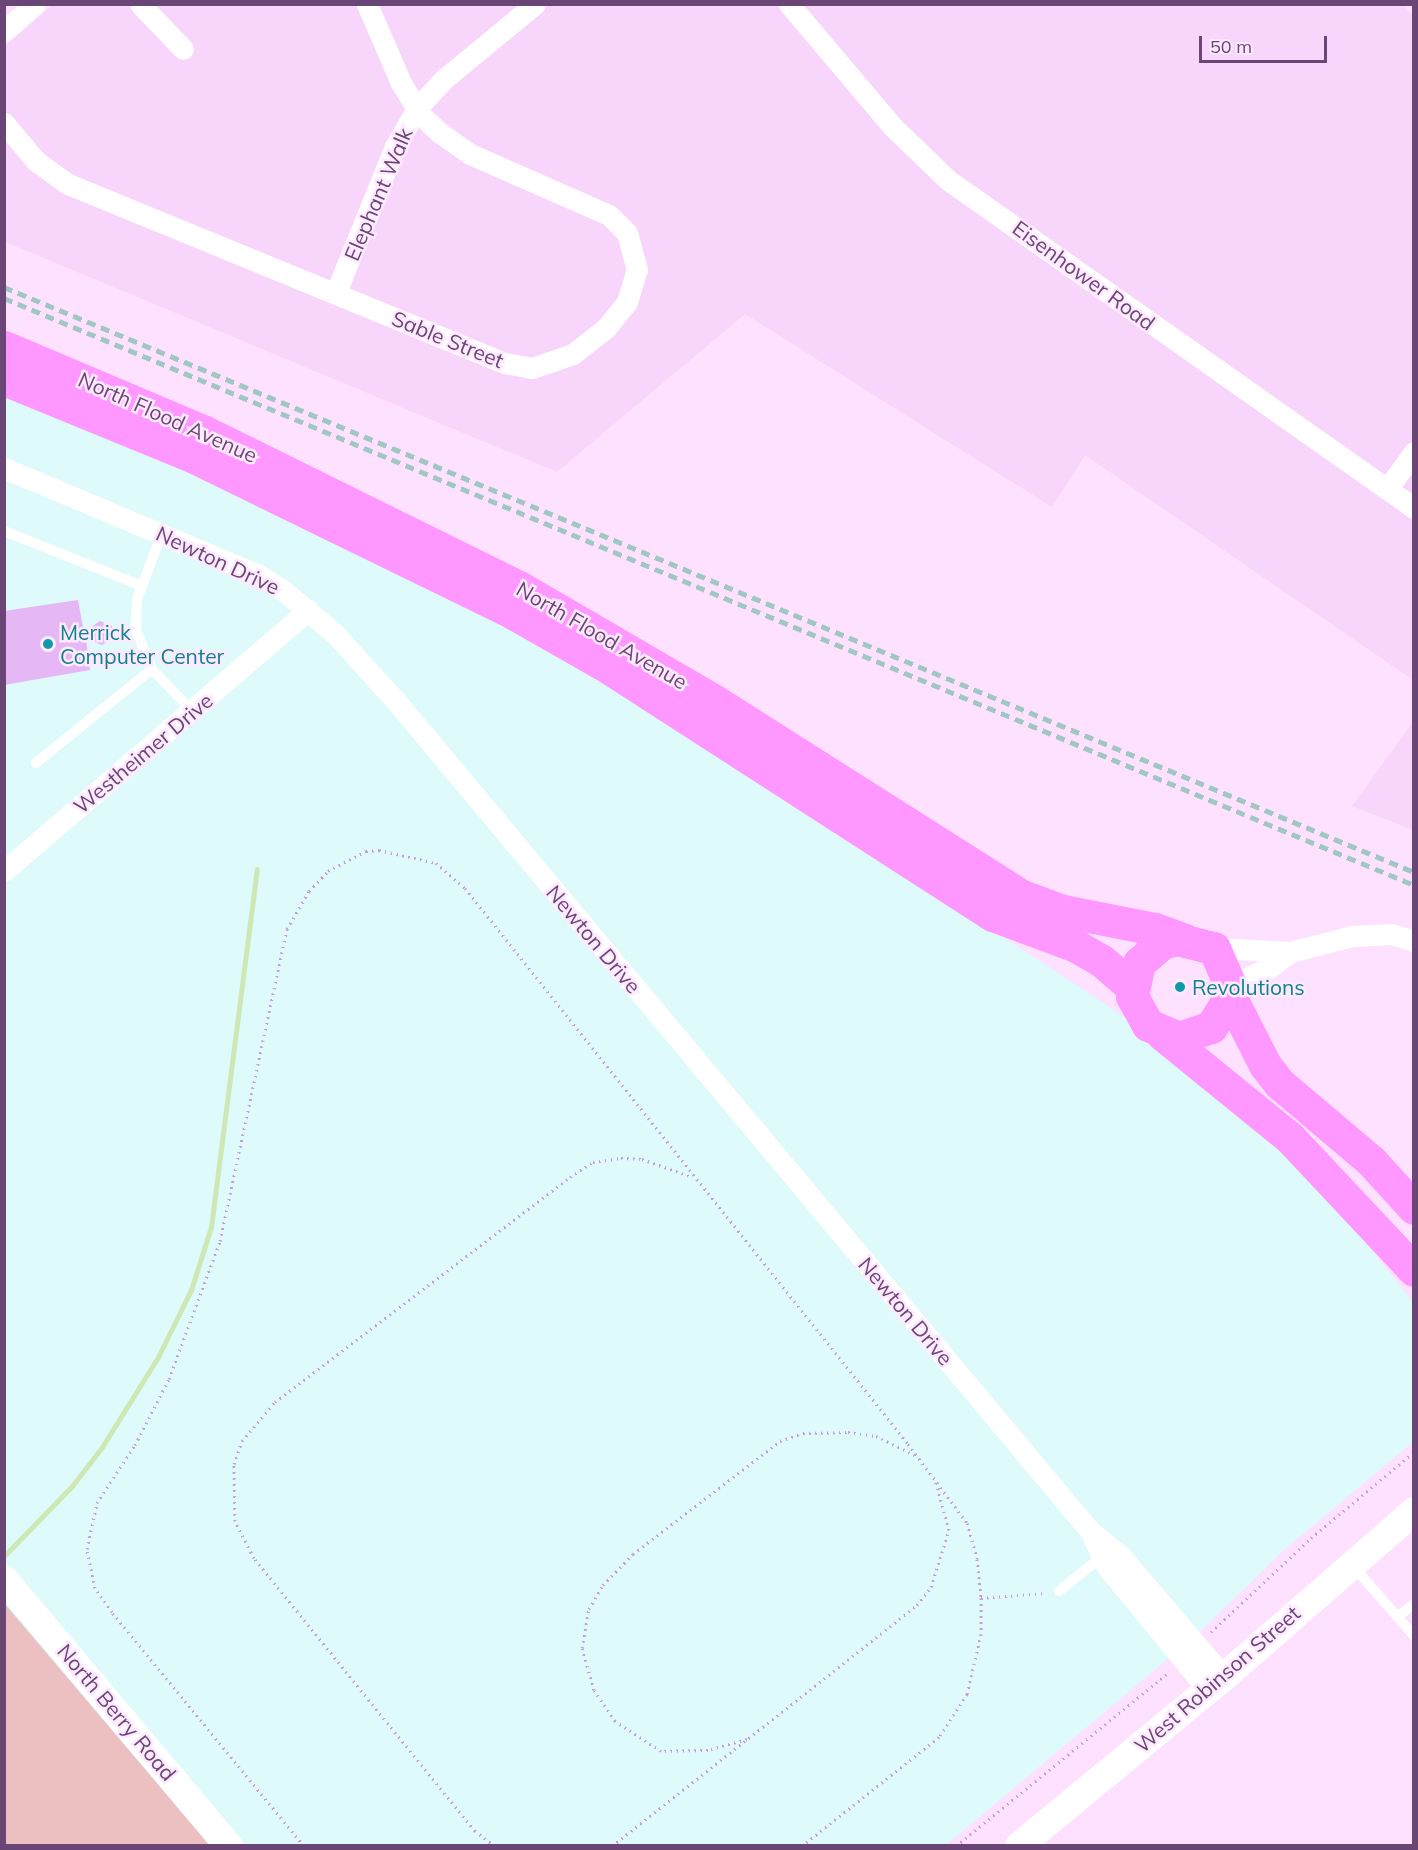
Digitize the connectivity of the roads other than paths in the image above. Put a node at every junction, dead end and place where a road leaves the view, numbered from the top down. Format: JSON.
{"nodes":[{"id":1,"x":35,"y":4,"type":"edge"},
{"id":2,"x":140,"y":4,"type":"edge"},
{"id":3,"x":367,"y":4,"type":"edge"},
{"id":4,"x":535,"y":4,"type":"edge"},
{"id":5,"x":789,"y":4,"type":"edge"},
{"id":6,"x":4,"y":31,"type":"edge"},
{"id":7,"x":183,"y":49,"type":"dead end"},
{"id":8,"x":417,"y":108,"type":"junction"},
{"id":9,"x":4,"y":123,"type":"edge"},
{"id":10,"x":336,"y":292,"type":"junction"},
{"id":11,"x":4,"y":347,"type":"edge"},
{"id":12,"x":4,"y":379,"type":"edge"},
{"id":13,"x":1413,"y":452,"type":"edge"},
{"id":14,"x":4,"y":468,"type":"edge"},
{"id":15,"x":1388,"y":489,"type":"junction"},
{"id":16,"x":1413,"y":508,"type":"edge"},
{"id":17,"x":4,"y":531,"type":"edge"},
{"id":18,"x":162,"y":533,"type":"junction"},
{"id":19,"x":142,"y":586,"type":"junction"},
{"id":20,"x":308,"y":610,"type":"junction"},
{"id":21,"x":152,"y":669,"type":"junction"},
{"id":22,"x":193,"y":712,"type":"junction"},
{"id":23,"x":36,"y":763,"type":"dead end"},
{"id":24,"x":4,"y":871,"type":"edge"},
{"id":25,"x":1413,"y":941,"type":"edge"},
{"id":26,"x":1200,"y":944,"type":"junction"},
{"id":27,"x":1290,"y":952,"type":"junction"},
{"id":28,"x":1132,"y":987,"type":"junction"},
{"id":29,"x":1229,"y":990,"type":"junction"},
{"id":30,"x":1162,"y":1034,"type":"junction"},
{"id":31,"x":1413,"y":1208,"type":"edge"},
{"id":32,"x":1413,"y":1270,"type":"edge"},
{"id":33,"x":1413,"y":1511,"type":"edge"},
{"id":34,"x":1107,"y":1553,"type":"junction"},
{"id":35,"x":1351,"y":1563,"type":"junction"},
{"id":36,"x":4,"y":1579,"type":"edge"},
{"id":37,"x":1059,"y":1591,"type":"road end"},
{"id":38,"x":1413,"y":1604,"type":"edge"},
{"id":39,"x":1397,"y":1617,"type":"junction"},
{"id":40,"x":1413,"y":1636,"type":"edge"},
{"id":41,"x":1216,"y":1683,"type":"junction"},
{"id":42,"x":230,"y":1845,"type":"edge"},
{"id":43,"x":1019,"y":1845,"type":"edge"}],
"edges":[{"from":1,"to":6,"type":"street"},
{"from":2,"to":7,"type":"street"},
{"from":3,"to":8,"type":"street","name":"Sable Street"},
{"from":4,"to":8,"type":"street","name":"Elephant Walk"},
{"from":5,"to":15,"type":"street","name":"Eisenhower Road"},
{"from":8,"to":10,"type":"street","name":"Elephant Walk"},
{"from":8,"to":10,"type":"street","name":"Sable Street"},
{"from":9,"to":10,"type":"street","name":"Sable Street"},
{"from":11,"to":26,"type":"main road","name":"North Flood Avenue"},
{"from":12,"to":28,"type":"main road","name":"North Flood Avenue"},
{"from":13,"to":15,"type":"street"},
{"from":14,"to":18,"type":"street","name":"Newton Drive"},
{"from":15,"to":16,"type":"street","name":"Eisenhower Road"},
{"from":17,"to":19,"type":"lane"},
{"from":18,"to":19,"type":"lane"},
{"from":18,"to":20,"type":"street","name":"Newton Drive"},
{"from":19,"to":21,"type":"lane"},
{"from":20,"to":22,"type":"street","name":"Westheimer Drive"},
{"from":20,"to":34,"type":"street","name":"Newton Drive"},
{"from":21,"to":22,"type":"lane"},
{"from":21,"to":23,"type":"lane"},
{"from":22,"to":24,"type":"street","name":"Westheimer Drive"},
{"from":25,"to":27,"type":"street"},
{"from":26,"to":27,"type":"street"},
{"from":26,"to":28,"type":"main road"},
{"from":26,"to":29,"type":"main road"},
{"from":27,"to":29,"type":"street"},
{"from":28,"to":30,"type":"main road"},
{"from":29,"to":30,"type":"main road"},
{"from":29,"to":31,"type":"main road"},
{"from":30,"to":32,"type":"main road"},
{"from":33,"to":35,"type":"main road","name":"West Robinson Street"},
{"from":34,"to":37,"type":"lane"},
{"from":34,"to":41,"type":"street","name":"Newton Drive"},
{"from":35,"to":39,"type":"lane"},
{"from":35,"to":41,"type":"main road","name":"West Robinson Street"},
{"from":36,"to":42,"type":"main road","name":"North Berry Road"},
{"from":38,"to":39,"type":"lane"},
{"from":39,"to":40,"type":"lane"},
{"from":41,"to":43,"type":"main road","name":"West Robinson Street"}]}
